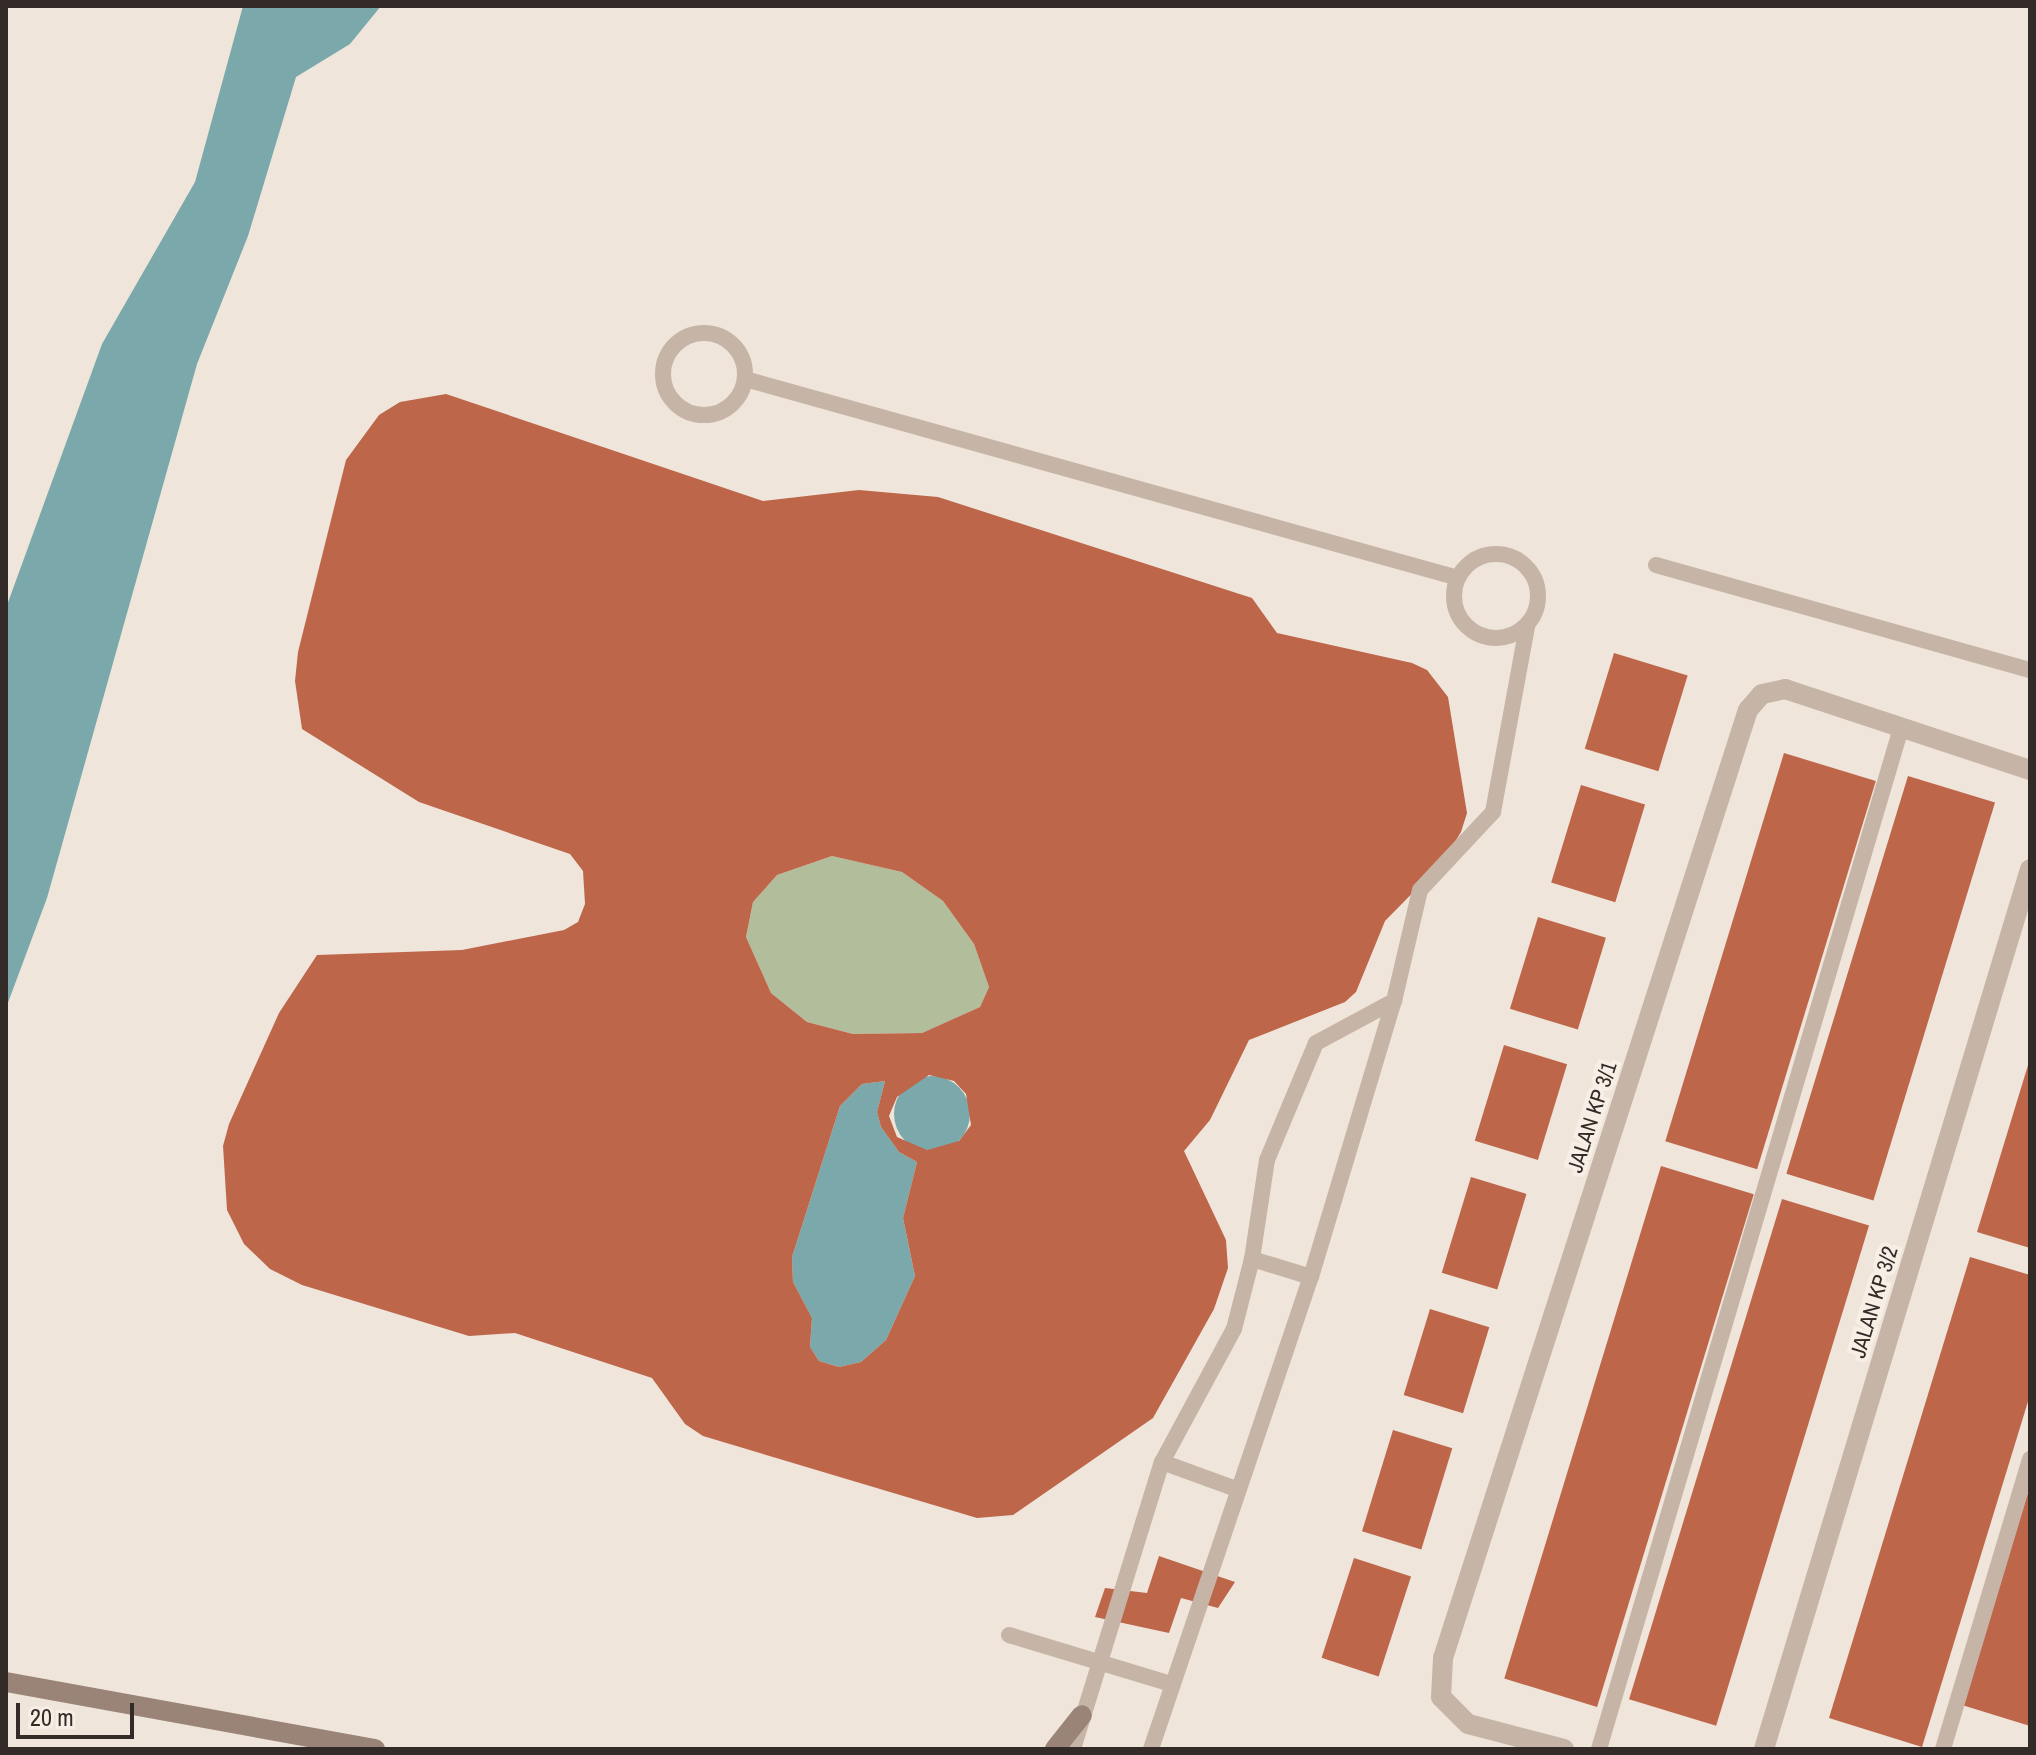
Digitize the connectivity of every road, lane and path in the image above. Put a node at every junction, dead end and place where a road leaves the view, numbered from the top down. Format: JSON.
{"nodes":[{"id":1,"x":745,"y":379,"type":"junction"},
{"id":2,"x":1656,"y":565,"type":"dead end"},
{"id":3,"x":1458,"y":578,"type":"junction"},
{"id":4,"x":1527,"y":627,"type":"junction"},
{"id":5,"x":2030,"y":670,"type":"edge"},
{"id":6,"x":1901,"y":728,"type":"junction"},
{"id":7,"x":2030,"y":770,"type":"edge"},
{"id":8,"x":2030,"y":869,"type":"edge"},
{"id":9,"x":1394,"y":1001,"type":"junction"},
{"id":10,"x":1252,"y":1259,"type":"junction"},
{"id":11,"x":1311,"y":1277,"type":"junction"},
{"id":12,"x":2030,"y":1459,"type":"edge"},
{"id":13,"x":1162,"y":1462,"type":"junction"},
{"id":14,"x":1236,"y":1489,"type":"junction"},
{"id":15,"x":1009,"y":1635,"type":"dead end"},
{"id":16,"x":1100,"y":1663,"type":"junction"},
{"id":17,"x":6,"y":1682,"type":"edge"},
{"id":18,"x":1171,"y":1684,"type":"junction"},
{"id":19,"x":1082,"y":1715,"type":"junction"},
{"id":20,"x":375,"y":1749,"type":"edge"},
{"id":21,"x":1055,"y":1749,"type":"edge"},
{"id":22,"x":1073,"y":1749,"type":"edge"},
{"id":23,"x":1151,"y":1749,"type":"edge"},
{"id":24,"x":1564,"y":1749,"type":"edge"},
{"id":25,"x":1599,"y":1749,"type":"edge"},
{"id":26,"x":1764,"y":1749,"type":"edge"},
{"id":27,"x":1943,"y":1749,"type":"edge"}],
"edges":[{"from":1,"to":1,"type":"lane"},
{"from":1,"to":3,"type":"lane"},
{"from":2,"to":5,"type":"lane"},
{"from":3,"to":4,"type":"lane"},
{"from":3,"to":4,"type":"lane"},
{"from":4,"to":9,"type":"lane"},
{"from":6,"to":7,"type":"street","name":"JALAN KP 3/1"},
{"from":6,"to":24,"type":"street","name":"JALAN KP 3/1"},
{"from":6,"to":25,"type":"lane"},
{"from":8,"to":26,"type":"street","name":"JALAN KP 3/2"},
{"from":9,"to":10,"type":"lane"},
{"from":9,"to":11,"type":"lane"},
{"from":10,"to":11,"type":"lane"},
{"from":10,"to":13,"type":"lane"},
{"from":11,"to":14,"type":"lane"},
{"from":12,"to":27,"type":"lane"},
{"from":13,"to":14,"type":"lane"},
{"from":13,"to":16,"type":"lane"},
{"from":14,"to":18,"type":"lane"},
{"from":15,"to":16,"type":"lane"},
{"from":16,"to":18,"type":"lane"},
{"from":16,"to":19,"type":"lane"},
{"from":17,"to":20,"type":"street"},
{"from":18,"to":23,"type":"lane"},
{"from":19,"to":21,"type":"street"},
{"from":19,"to":22,"type":"lane"}]}
